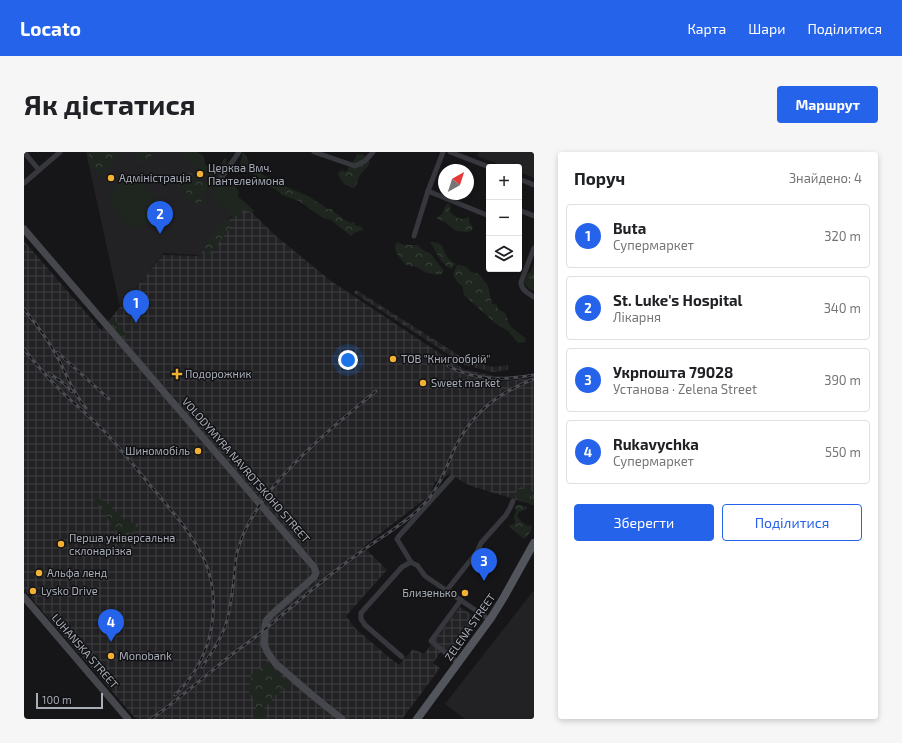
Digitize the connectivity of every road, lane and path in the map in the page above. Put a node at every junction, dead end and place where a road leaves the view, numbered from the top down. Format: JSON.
{"nodes":[{"id":1,"x":24,"y":152,"type":"edge"},
{"id":2,"x":60,"y":152,"type":"edge"},
{"id":3,"x":239,"y":152,"type":"edge"},
{"id":4,"x":314,"y":152,"type":"edge"},
{"id":5,"x":373,"y":152,"type":"edge"},
{"id":6,"x":443,"y":152,"type":"edge"},
{"id":7,"x":450,"y":152,"type":"edge"},
{"id":8,"x":486,"y":166,"type":"edge"},
{"id":9,"x":39,"y":170,"type":"junction"},
{"id":10,"x":220,"y":180,"type":"dead end"},
{"id":11,"x":522,"y":180,"type":"edge"},
{"id":12,"x":24,"y":183,"type":"edge"},
{"id":13,"x":534,"y":185,"type":"edge"},
{"id":14,"x":428,"y":191,"type":"junction"},
{"id":15,"x":522,"y":211,"type":"edge"},
{"id":16,"x":486,"y":215,"type":"edge"},
{"id":17,"x":534,"y":216,"type":"edge"},
{"id":18,"x":24,"y":229,"type":"edge"},
{"id":19,"x":414,"y":236,"type":"dead end"},
{"id":20,"x":534,"y":248,"type":"edge"},
{"id":21,"x":534,"y":297,"type":"edge"},
{"id":22,"x":452,"y":477,"type":"dead end"},
{"id":23,"x":513,"y":501,"type":"dead end"},
{"id":24,"x":534,"y":543,"type":"edge"},
{"id":25,"x":411,"y":562,"type":"junction"},
{"id":26,"x":447,"y":590,"type":"junction"},
{"id":27,"x":24,"y":597,"type":"edge"},
{"id":28,"x":461,"y":600,"type":"junction"},
{"id":29,"x":490,"y":620,"type":"junction"},
{"id":30,"x":402,"y":657,"type":"dead end"},
{"id":31,"x":458,"y":663,"type":"junction"},
{"id":32,"x":128,"y":719,"type":"edge"},
{"id":33,"x":342,"y":719,"type":"edge"},
{"id":34,"x":417,"y":719,"type":"edge"}],
"edges":[{"from":1,"to":9,"type":"street"},
{"from":2,"to":9,"type":"street"},
{"from":3,"to":10,"type":"street"},
{"from":4,"to":5,"type":"street"},
{"from":6,"to":14,"type":"street"},
{"from":7,"to":8,"type":"street"},
{"from":9,"to":12,"type":"street"},
{"from":11,"to":13,"type":"street"},
{"from":14,"to":16,"type":"street"},
{"from":14,"to":19,"type":"street"},
{"from":15,"to":17,"type":"street"},
{"from":18,"to":33,"type":"street","name":"VOLODYMYRA NAVROTSKOHO STREET"},
{"from":20,"to":21,"type":"street"},
{"from":22,"to":25,"type":"street"},
{"from":23,"to":26,"type":"street"},
{"from":24,"to":29,"type":"main road","name":"ZELENA STREET"},
{"from":25,"to":26,"type":"street"},
{"from":25,"to":30,"type":"street"},
{"from":26,"to":28,"type":"street"},
{"from":27,"to":32,"type":"street","name":"LUHANSKA STREET"},
{"from":28,"to":29,"type":"street"},
{"from":28,"to":31,"type":"street"},
{"from":29,"to":31,"type":"main road","name":"ZELENA STREET"},
{"from":31,"to":34,"type":"main road","name":"ZELENA STREET"}]}
